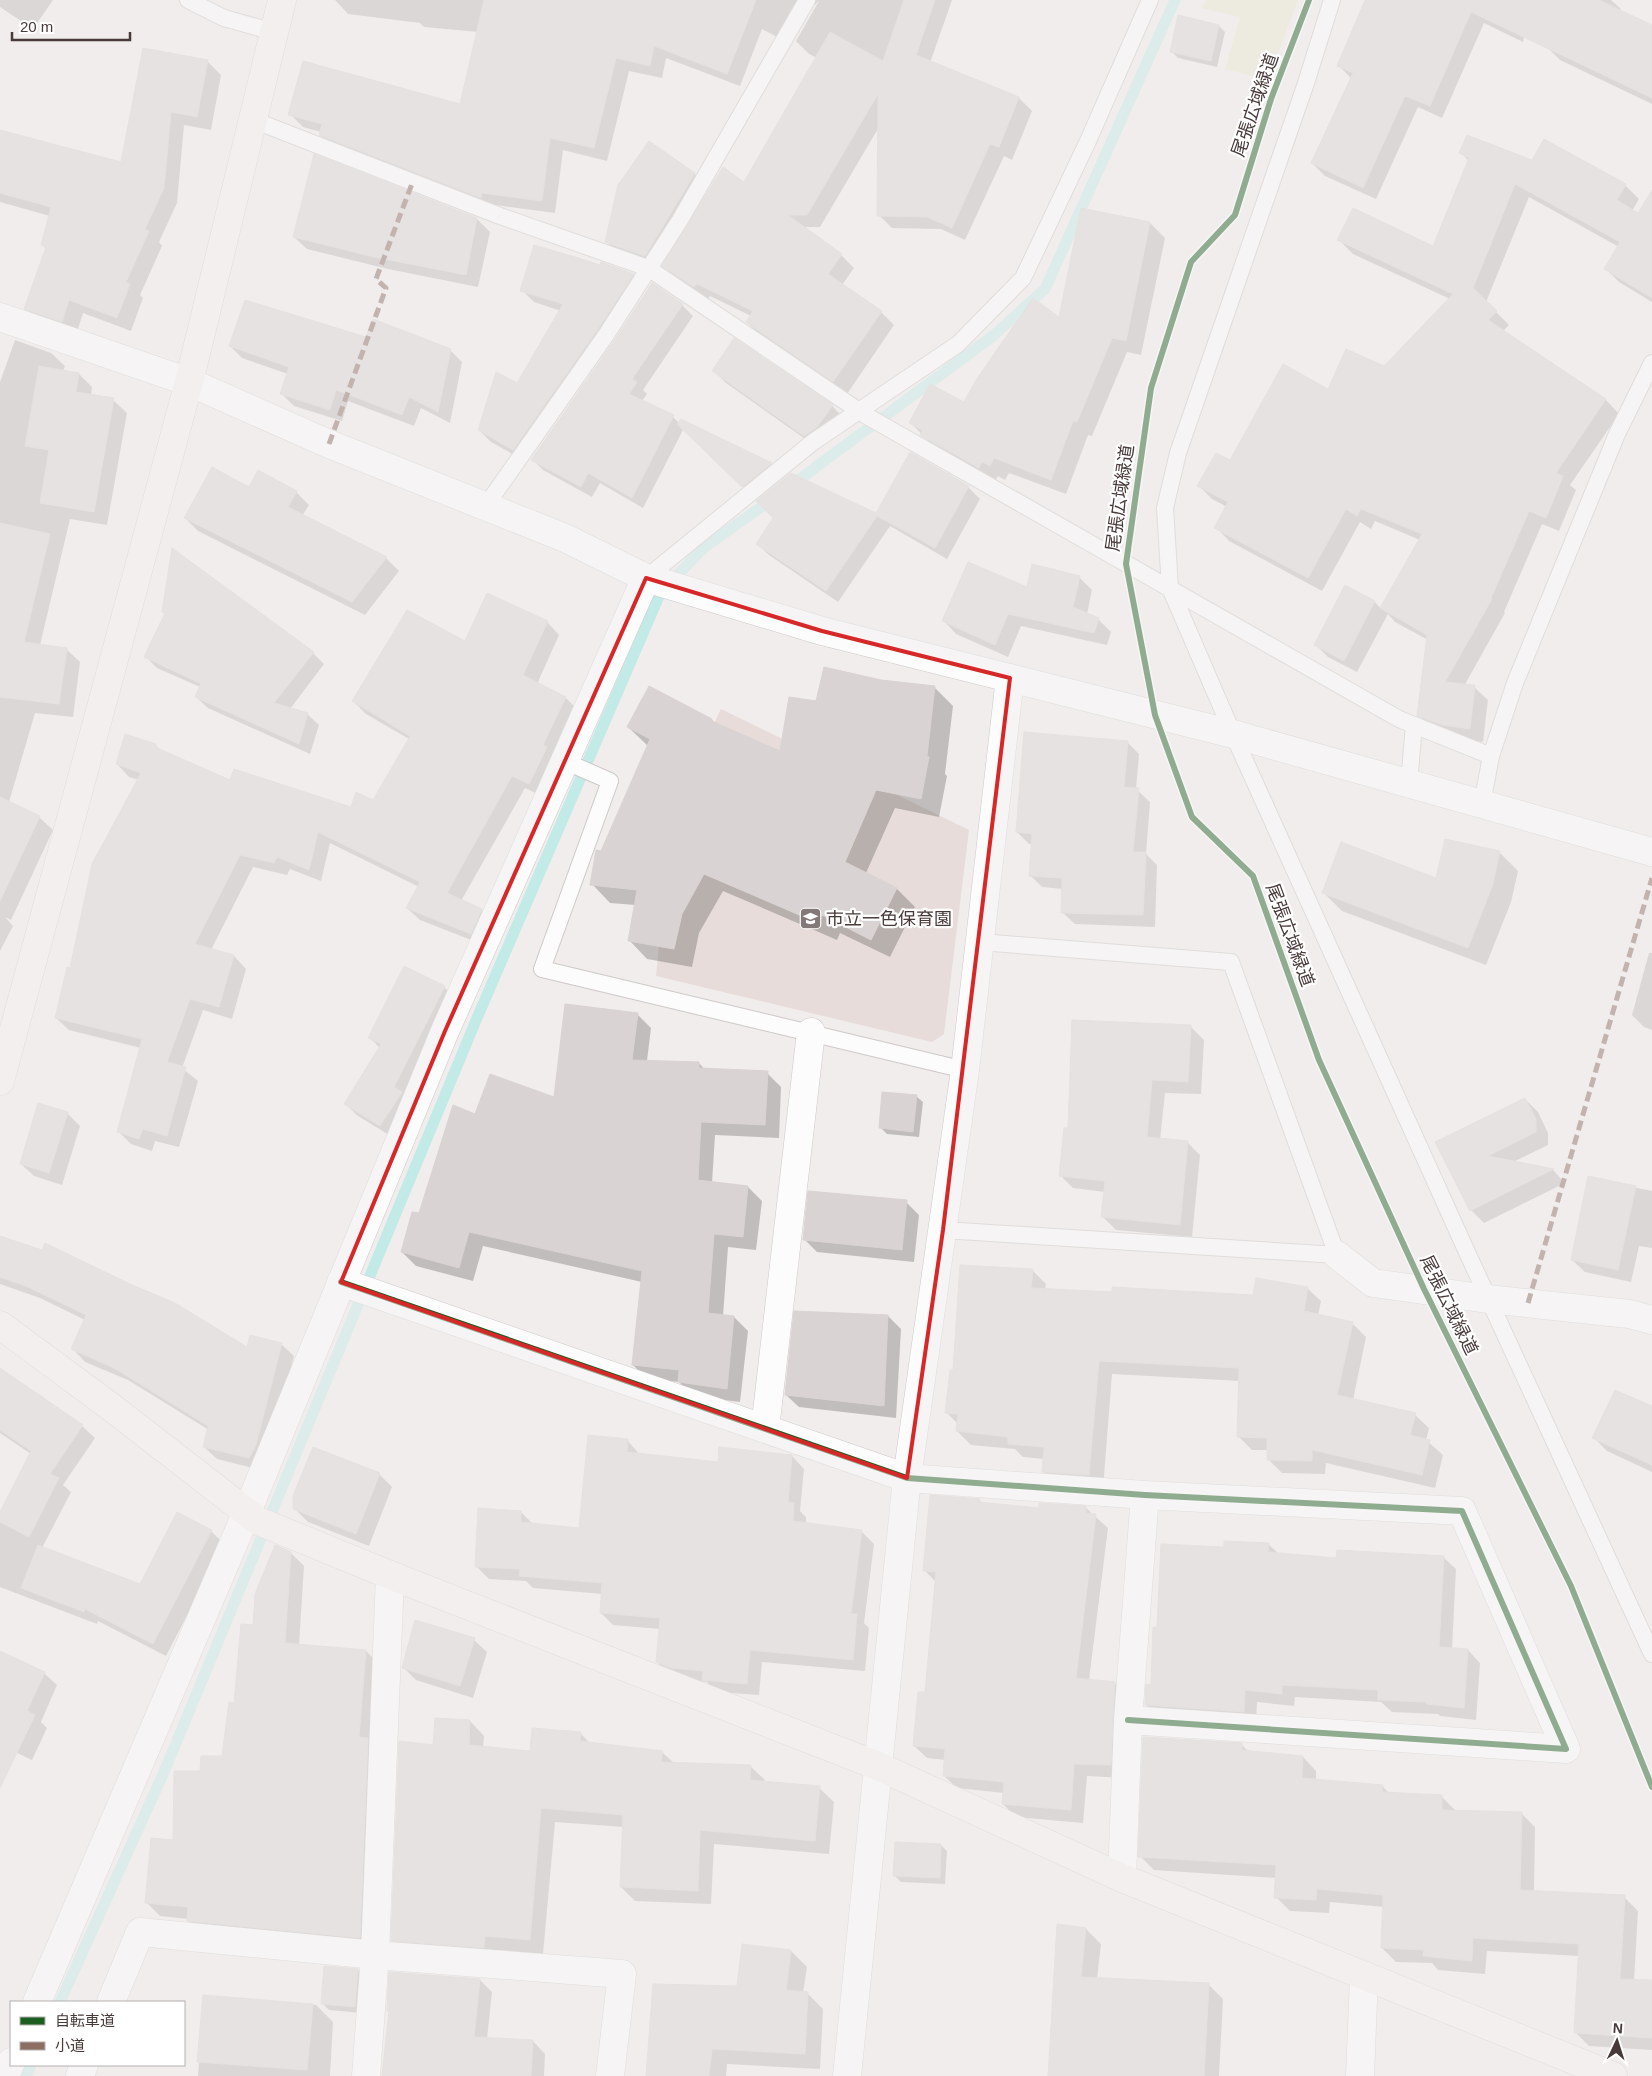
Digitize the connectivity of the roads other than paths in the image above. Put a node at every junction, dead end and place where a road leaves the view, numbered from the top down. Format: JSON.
{"nodes":[{"id":1,"x":188,"y":0,"type":"edge"},
{"id":2,"x":282,"y":0,"type":"edge"},
{"id":3,"x":808,"y":0,"type":"edge"},
{"id":4,"x":1150,"y":0,"type":"edge"},
{"id":5,"x":1332,"y":0,"type":"edge"},
{"id":6,"x":274,"y":32,"type":"junction"},
{"id":7,"x":253,"y":120,"type":"junction"},
{"id":8,"x":648,"y":268,"type":"junction"},
{"id":9,"x":0,"y":316,"type":"edge"},
{"id":10,"x":1652,"y":364,"type":"edge"},
{"id":11,"x":189,"y":382,"type":"junction"},
{"id":12,"x":862,"y":413,"type":"junction"},
{"id":13,"x":485,"y":507,"type":"junction"},
{"id":14,"x":646,"y":578,"type":"junction"},
{"id":15,"x":1170,"y":588,"type":"junction"},
{"id":16,"x":1010,"y":678,"type":"junction"},
{"id":17,"x":1414,"y":725,"type":"junction"},
{"id":18,"x":1233,"y":734,"type":"junction"},
{"id":19,"x":1491,"y":756,"type":"junction"},
{"id":20,"x":564,"y":761,"type":"junction"},
{"id":21,"x":1409,"y":783,"type":"junction"},
{"id":22,"x":1482,"y":804,"type":"junction"},
{"id":23,"x":1652,"y":852,"type":"edge"},
{"id":24,"x":980,"y":942,"type":"junction"},
{"id":25,"x":811,"y":1032,"type":"junction"},
{"id":26,"x":965,"y":1070,"type":"junction"},
{"id":27,"x":0,"y":1082,"type":"edge"},
{"id":28,"x":943,"y":1230,"type":"junction"},
{"id":29,"x":1337,"y":1255,"type":"junction"},
{"id":30,"x":341,"y":1282,"type":"junction"},
{"id":31,"x":1488,"y":1298,"type":"junction"},
{"id":32,"x":1652,"y":1320,"type":"edge"},
{"id":33,"x":0,"y":1325,"type":"edge"},
{"id":34,"x":765,"y":1428,"type":"junction"},
{"id":35,"x":907,"y":1478,"type":"junction"},
{"id":36,"x":1145,"y":1495,"type":"junction"},
{"id":37,"x":247,"y":1512,"type":"junction"},
{"id":38,"x":390,"y":1575,"type":"junction"},
{"id":39,"x":1652,"y":1654,"type":"edge"},
{"id":40,"x":1128,"y":1720,"type":"junction"},
{"id":41,"x":878,"y":1766,"type":"junction"},
{"id":42,"x":1122,"y":1878,"type":"junction"},
{"id":43,"x":375,"y":1956,"type":"junction"},
{"id":44,"x":1364,"y":1977,"type":"junction"},
{"id":45,"x":37,"y":2001,"type":"edge"},
{"id":46,"x":111,"y":2001,"type":"edge"},
{"id":47,"x":10,"y":2064,"type":"edge"},
{"id":48,"x":5,"y":2076,"type":"edge"},
{"id":49,"x":366,"y":2076,"type":"edge"},
{"id":50,"x":610,"y":2076,"type":"edge"},
{"id":51,"x":848,"y":2076,"type":"edge"},
{"id":52,"x":1360,"y":2076,"type":"edge"},
{"id":53,"x":1613,"y":2076,"type":"edge"}],
"edges":[{"from":1,"to":6,"type":"lane"},
{"from":2,"to":6,"type":"street"},
{"from":3,"to":8,"type":"lane"},
{"from":4,"to":12,"type":"lane"},
{"from":5,"to":15,"type":"lane"},
{"from":6,"to":7,"type":"street"},
{"from":7,"to":8,"type":"lane"},
{"from":7,"to":11,"type":"street"},
{"from":8,"to":12,"type":"lane"},
{"from":8,"to":13,"type":"lane"},
{"from":9,"to":11,"type":"street"},
{"from":10,"to":19,"type":"lane"},
{"from":11,"to":13,"type":"street"},
{"from":11,"to":27,"type":"street"},
{"from":12,"to":14,"type":"lane"},
{"from":12,"to":15,"type":"lane"},
{"from":13,"to":14,"type":"street"},
{"from":14,"to":16,"type":"street"},
{"from":14,"to":20,"type":"street"},
{"from":15,"to":17,"type":"lane"},
{"from":15,"to":18,"type":"lane"},
{"from":16,"to":18,"type":"street"},
{"from":16,"to":24,"type":"street"},
{"from":17,"to":19,"type":"lane"},
{"from":17,"to":21,"type":"lane"},
{"from":18,"to":21,"type":"street"},
{"from":18,"to":31,"type":"lane"},
{"from":19,"to":22,"type":"lane"},
{"from":20,"to":25,"type":"lane"},
{"from":20,"to":30,"type":"street"},
{"from":21,"to":22,"type":"street"},
{"from":22,"to":23,"type":"street"},
{"from":24,"to":26,"type":"street"},
{"from":24,"to":29,"type":"lane"},
{"from":25,"to":26,"type":"lane"},
{"from":25,"to":34,"type":"street"},
{"from":26,"to":28,"type":"street"},
{"from":28,"to":29,"type":"lane"},
{"from":28,"to":35,"type":"street"},
{"from":29,"to":31,"type":"street"},
{"from":30,"to":34,"type":"street"},
{"from":30,"to":37,"type":"street"},
{"from":31,"to":32,"type":"street"},
{"from":31,"to":39,"type":"lane"},
{"from":33,"to":37,"type":"street"},
{"from":34,"to":35,"type":"street"},
{"from":35,"to":36,"type":"street"},
{"from":35,"to":41,"type":"street"},
{"from":36,"to":40,"type":"street"},
{"from":36,"to":40,"type":"street"},
{"from":37,"to":38,"type":"street"},
{"from":37,"to":45,"type":"street"},
{"from":38,"to":41,"type":"street"},
{"from":38,"to":43,"type":"street"},
{"from":40,"to":42,"type":"street"},
{"from":41,"to":42,"type":"street"},
{"from":41,"to":51,"type":"street"},
{"from":42,"to":44,"type":"street"},
{"from":43,"to":46,"type":"street"},
{"from":43,"to":49,"type":"street"},
{"from":43,"to":50,"type":"street"},
{"from":44,"to":52,"type":"street"},
{"from":44,"to":53,"type":"street"},
{"from":47,"to":48,"type":"street"}]}
